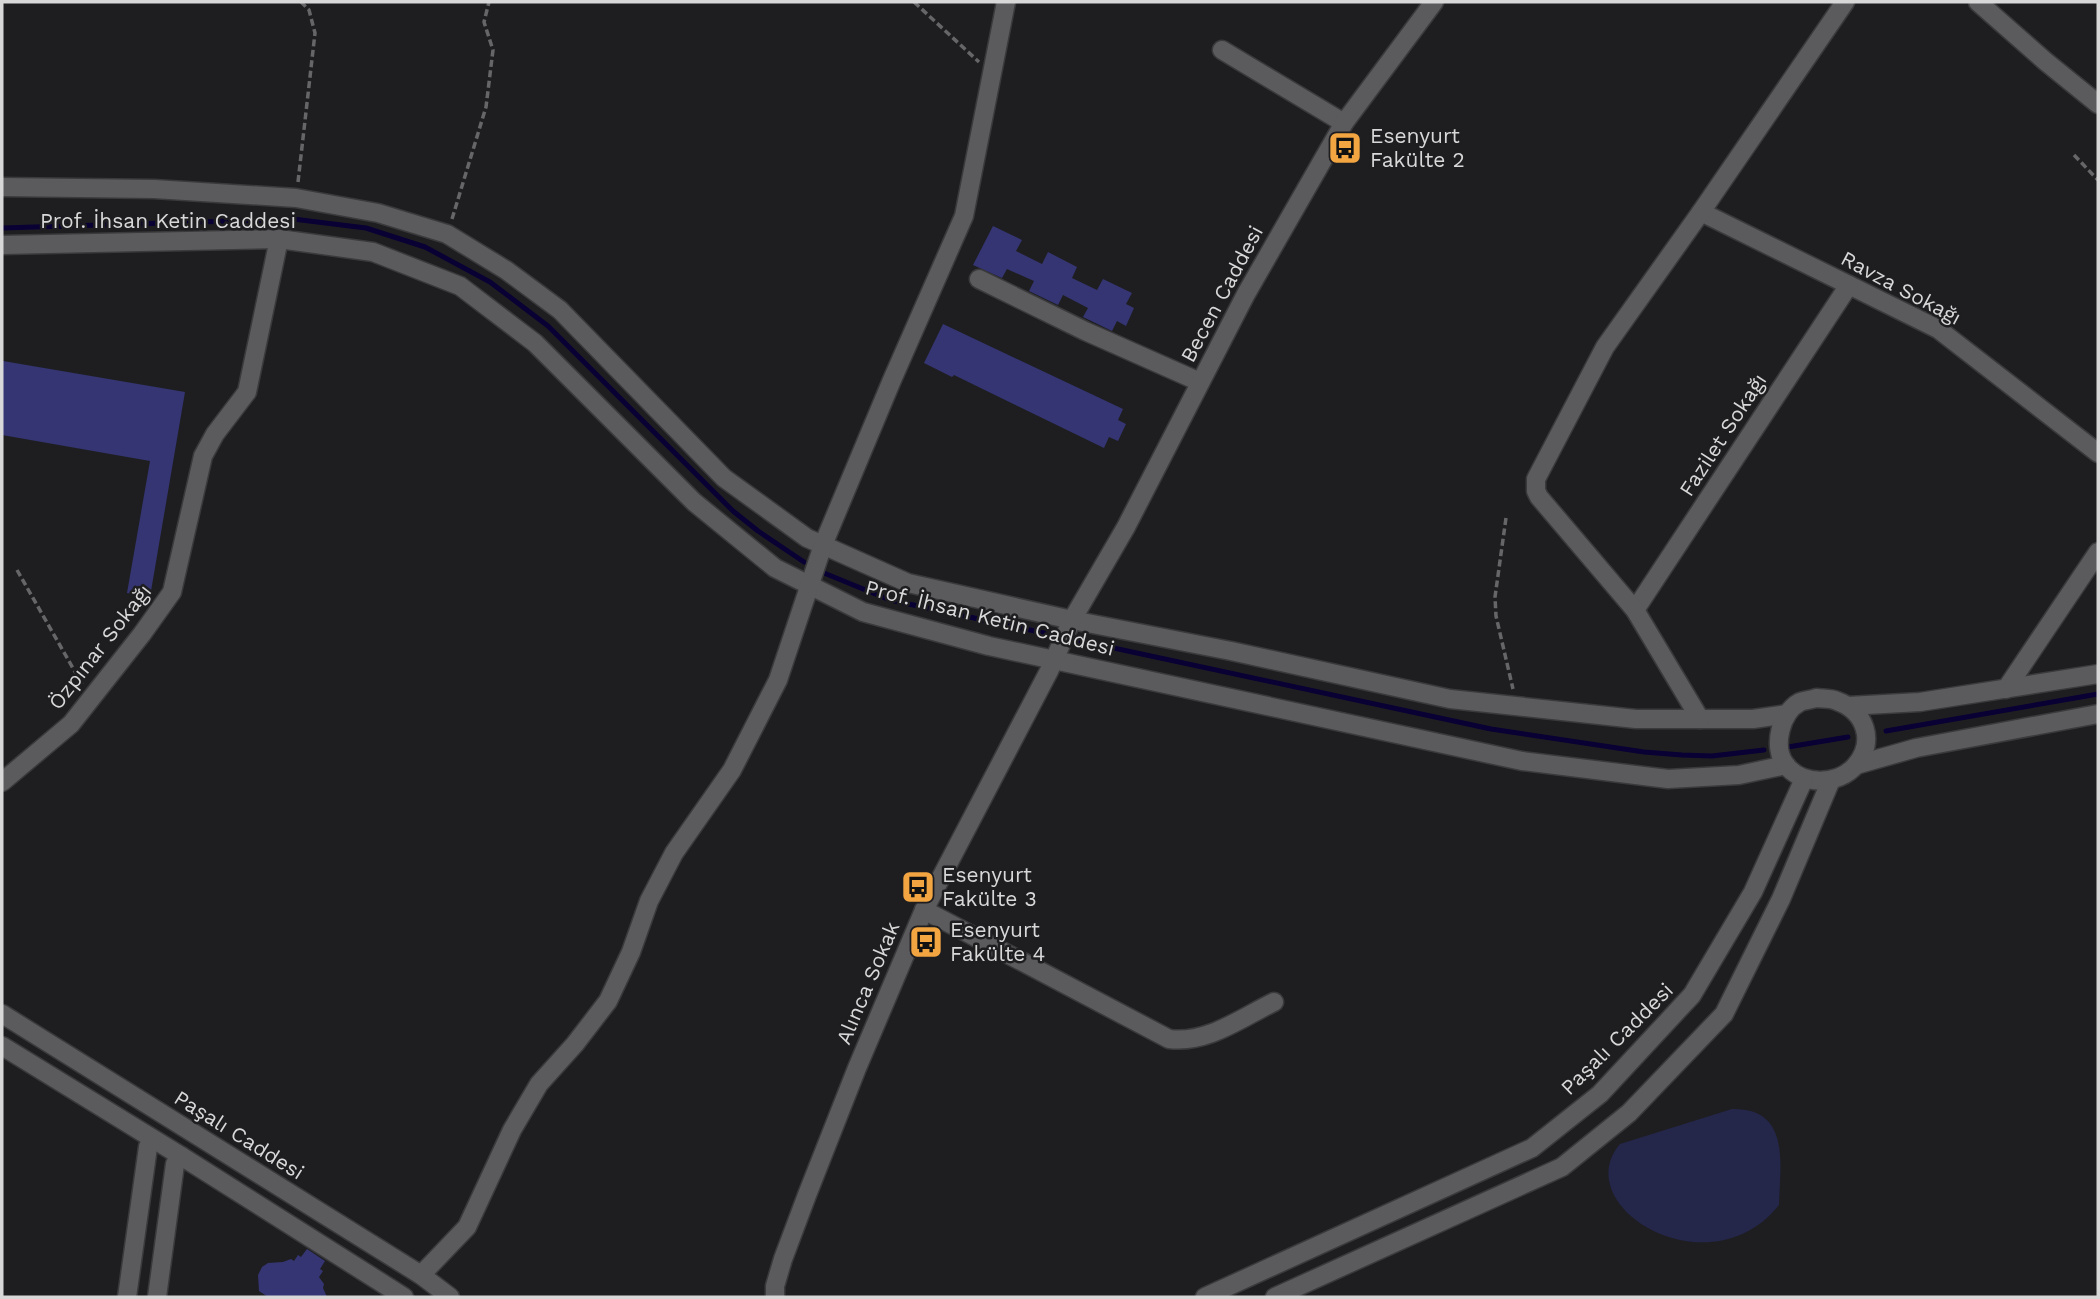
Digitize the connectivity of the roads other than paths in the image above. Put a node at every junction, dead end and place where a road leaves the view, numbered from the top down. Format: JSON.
{"nodes":[{"id":1,"x":1006,"y":2,"type":"edge"},
{"id":2,"x":1434,"y":2,"type":"edge"},
{"id":3,"x":1845,"y":2,"type":"edge"},
{"id":4,"x":1978,"y":2,"type":"edge"},
{"id":5,"x":1222,"y":50,"type":"dead end"},
{"id":6,"x":2098,"y":104,"type":"edge"},
{"id":7,"x":1344,"y":123,"type":"junction"},
{"id":8,"x":2,"y":187,"type":"edge"},
{"id":9,"x":1702,"y":212,"type":"junction"},
{"id":10,"x":279,"y":239,"type":"junction"},
{"id":11,"x":2,"y":245,"type":"edge"},
{"id":12,"x":979,"y":279,"type":"dead end"},
{"id":13,"x":1849,"y":285,"type":"junction"},
{"id":14,"x":1200,"y":382,"type":"junction"},
{"id":15,"x":2098,"y":453,"type":"edge"},
{"id":16,"x":823,"y":545,"type":"junction"},
{"id":17,"x":2098,"y":552,"type":"edge"},
{"id":18,"x":809,"y":586,"type":"junction"},
{"id":19,"x":1635,"y":610,"type":"junction"},
{"id":20,"x":1072,"y":620,"type":"junction"},
{"id":21,"x":1055,"y":660,"type":"junction"},
{"id":22,"x":2098,"y":674,"type":"edge"},
{"id":23,"x":2006,"y":689,"type":"junction"},
{"id":24,"x":1848,"y":706,"type":"junction"},
{"id":25,"x":1787,"y":714,"type":"junction"},
{"id":26,"x":2098,"y":714,"type":"edge"},
{"id":27,"x":1700,"y":719,"type":"junction"},
{"id":28,"x":1786,"y":765,"type":"junction"},
{"id":29,"x":1856,"y":765,"type":"junction"},
{"id":30,"x":1804,"y":779,"type":"junction"},
{"id":31,"x":1831,"y":780,"type":"junction"},
{"id":32,"x":2,"y":782,"type":"edge"},
{"id":33,"x":924,"y":910,"type":"junction"},
{"id":34,"x":1274,"y":1002,"type":"dead end"},
{"id":35,"x":2,"y":1014,"type":"edge"},
{"id":36,"x":2,"y":1046,"type":"edge"},
{"id":37,"x":152,"y":1140,"type":"junction"},
{"id":38,"x":181,"y":1156,"type":"junction"},
{"id":39,"x":421,"y":1276,"type":"junction"},
{"id":40,"x":127,"y":1297,"type":"edge"},
{"id":41,"x":157,"y":1297,"type":"edge"},
{"id":42,"x":403,"y":1297,"type":"edge"},
{"id":43,"x":450,"y":1297,"type":"edge"},
{"id":44,"x":775,"y":1297,"type":"edge"},
{"id":45,"x":1205,"y":1297,"type":"edge"},
{"id":46,"x":1275,"y":1297,"type":"edge"}],
"edges":[{"from":1,"to":16,"type":"street"},
{"from":2,"to":7,"type":"street","name":"Becen Caddesi"},
{"from":3,"to":9,"type":"street"},
{"from":4,"to":6,"type":"street"},
{"from":5,"to":7,"type":"street"},
{"from":7,"to":14,"type":"street","name":"Becen Caddesi"},
{"from":8,"to":16,"type":"street","name":"Prof. İhsan Ketin Caddesi"},
{"from":9,"to":13,"type":"street","name":"Ravza Sokağı"},
{"from":9,"to":19,"type":"street"},
{"from":10,"to":11,"type":"street","name":"Prof. İhsan Ketin Caddesi"},
{"from":10,"to":18,"type":"street","name":"Prof. İhsan Ketin Caddesi"},
{"from":10,"to":32,"type":"street","name":"Özpınar Sokağı"},
{"from":12,"to":14,"type":"street"},
{"from":13,"to":15,"type":"street","name":"Ravza Sokağı"},
{"from":13,"to":19,"type":"street","name":"Fazilet Sokağı"},
{"from":14,"to":20,"type":"street","name":"Becen Caddesi"},
{"from":16,"to":18,"type":"street"},
{"from":16,"to":20,"type":"street","name":"Prof. İhsan Ketin Caddesi"},
{"from":17,"to":23,"type":"street"},
{"from":18,"to":21,"type":"street","name":"Prof. İhsan Ketin Caddesi"},
{"from":18,"to":39,"type":"street"},
{"from":19,"to":27,"type":"street"},
{"from":20,"to":21,"type":"street","name":"Becen Caddesi"},
{"from":20,"to":27,"type":"street","name":"Prof. İhsan Ketin Caddesi"},
{"from":21,"to":28,"type":"street","name":"Prof. İhsan Ketin Caddesi"},
{"from":21,"to":33,"type":"street","name":"Alınca Sokak"},
{"from":22,"to":23,"type":"street"},
{"from":23,"to":24,"type":"street"},
{"from":24,"to":25,"type":"street"},
{"from":24,"to":29,"type":"street"},
{"from":25,"to":27,"type":"street","name":"Prof. İhsan Ketin Caddesi"},
{"from":25,"to":28,"type":"street"},
{"from":26,"to":29,"type":"street"},
{"from":28,"to":30,"type":"street"},
{"from":29,"to":31,"type":"street"},
{"from":30,"to":31,"type":"street"},
{"from":30,"to":45,"type":"street","name":"Paşalı Caddesi"},
{"from":31,"to":46,"type":"street"},
{"from":33,"to":34,"type":"street"},
{"from":33,"to":44,"type":"street","name":"Alınca Sokak"},
{"from":35,"to":39,"type":"street","name":"Paşalı Caddesi"},
{"from":36,"to":37,"type":"street"},
{"from":37,"to":38,"type":"street"},
{"from":37,"to":40,"type":"street"},
{"from":38,"to":41,"type":"street"},
{"from":38,"to":42,"type":"street"},
{"from":39,"to":43,"type":"street","name":"Paşalı Caddesi"}]}
